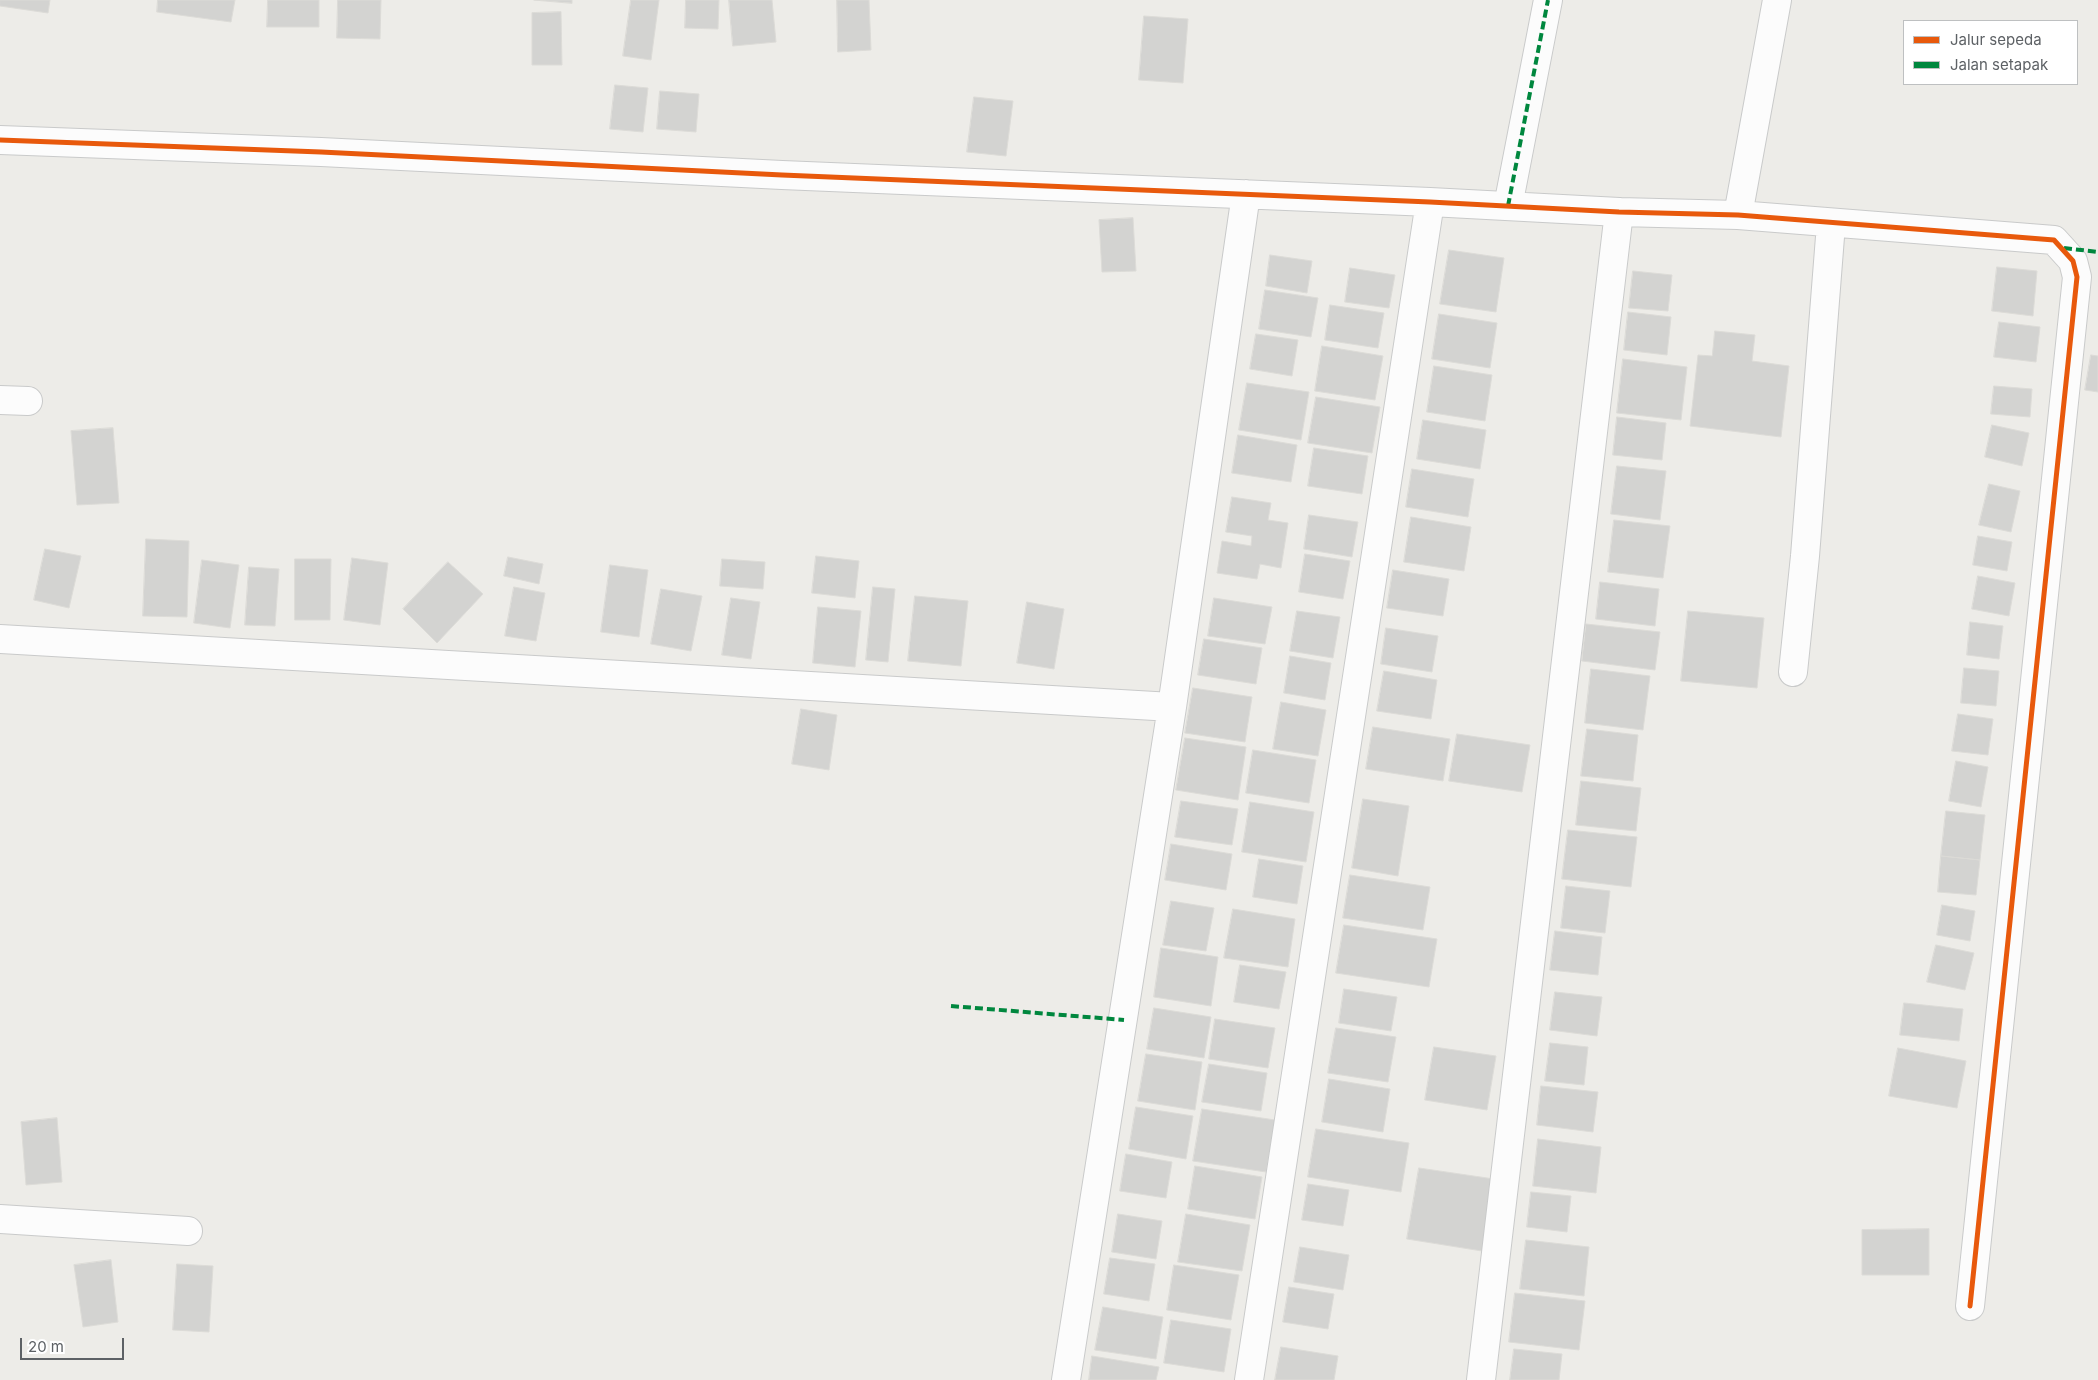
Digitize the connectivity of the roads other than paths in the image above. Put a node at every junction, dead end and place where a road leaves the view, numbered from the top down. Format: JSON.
{"nodes":[{"id":1,"x":1548,"y":0,"type":"edge"},
{"id":2,"x":1777,"y":0,"type":"edge"},
{"id":3,"x":0,"y":140,"type":"edge"},
{"id":4,"x":1246,"y":194,"type":"junction"},
{"id":5,"x":1430,"y":202,"type":"junction"},
{"id":6,"x":1508,"y":206,"type":"junction"},
{"id":7,"x":1619,"y":212,"type":"junction"},
{"id":8,"x":1738,"y":215,"type":"junction"},
{"id":9,"x":1831,"y":224,"type":"junction"},
{"id":10,"x":0,"y":400,"type":"edge"},
{"id":11,"x":28,"y":401,"type":"dead end"},
{"id":12,"x":0,"y":639,"type":"edge"},
{"id":13,"x":1793,"y":672,"type":"dead end"},
{"id":14,"x":1172,"y":707,"type":"junction"},
{"id":15,"x":0,"y":1219,"type":"edge"},
{"id":16,"x":188,"y":1231,"type":"dead end"},
{"id":17,"x":1970,"y":1306,"type":"dead end"},
{"id":18,"x":1066,"y":1380,"type":"edge"},
{"id":19,"x":1249,"y":1380,"type":"edge"},
{"id":20,"x":1481,"y":1380,"type":"edge"}],
"edges":[{"from":1,"to":6,"type":"street"},
{"from":2,"to":8,"type":"street"},
{"from":3,"to":4,"type":"street"},
{"from":4,"to":5,"type":"street"},
{"from":4,"to":14,"type":"street"},
{"from":5,"to":6,"type":"street"},
{"from":5,"to":19,"type":"street"},
{"from":6,"to":7,"type":"street"},
{"from":7,"to":8,"type":"street"},
{"from":7,"to":20,"type":"street"},
{"from":8,"to":9,"type":"street"},
{"from":9,"to":13,"type":"street"},
{"from":9,"to":17,"type":"street"},
{"from":10,"to":11,"type":"street"},
{"from":12,"to":14,"type":"street"},
{"from":14,"to":18,"type":"street"},
{"from":15,"to":16,"type":"street"}]}
